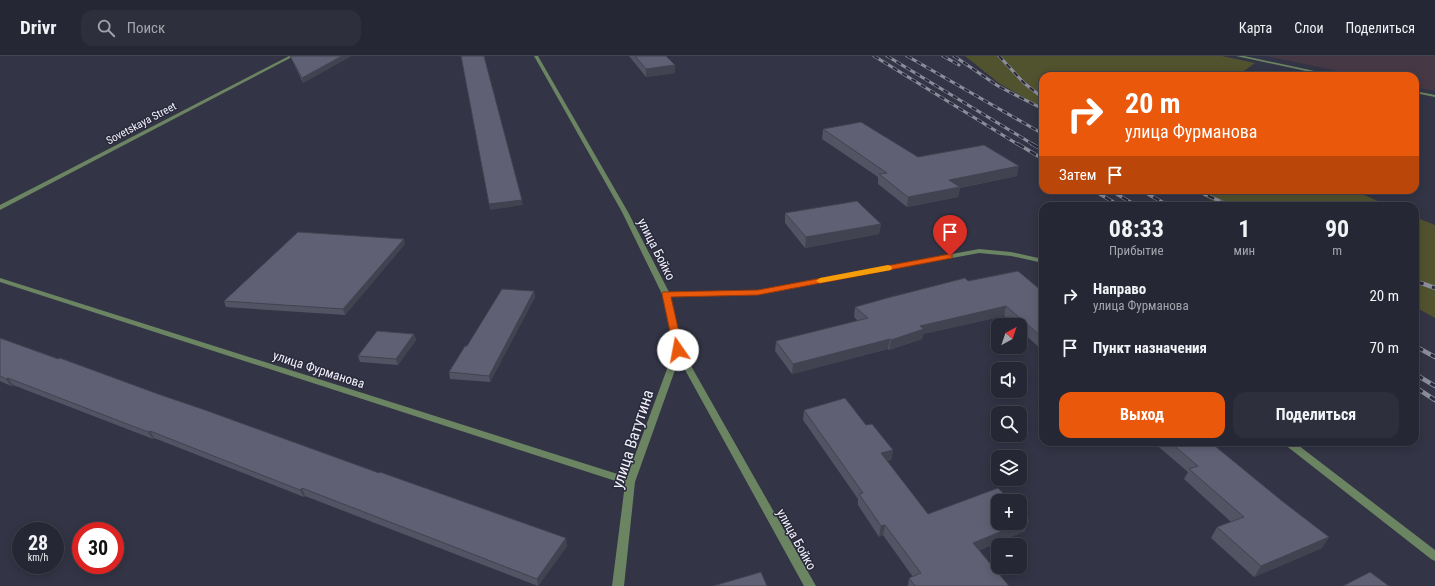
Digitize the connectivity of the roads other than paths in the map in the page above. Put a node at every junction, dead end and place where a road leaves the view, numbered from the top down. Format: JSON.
{"nodes":[{"id":1,"x":292,"y":56,"type":"edge"},
{"id":2,"x":536,"y":56,"type":"edge"},
{"id":3,"x":1238,"y":56,"type":"edge"},
{"id":4,"x":1316,"y":72,"type":"edge"},
{"id":5,"x":1419,"y":93,"type":"edge"},
{"id":6,"x":1435,"y":96,"type":"edge"},
{"id":7,"x":0,"y":208,"type":"edge"},
{"id":8,"x":1039,"y":260,"type":"edge"},
{"id":9,"x":0,"y":280,"type":"edge"},
{"id":10,"x":666,"y":294,"type":"junction"},
{"id":11,"x":678,"y":350,"type":"junction"},
{"id":12,"x":1292,"y":446,"type":"edge"},
{"id":13,"x":630,"y":482,"type":"junction"},
{"id":14,"x":1435,"y":556,"type":"edge"},
{"id":15,"x":618,"y":586,"type":"edge"},
{"id":16,"x":810,"y":586,"type":"edge"}],
"edges":[{"from":1,"to":7,"type":"street","name":"Sovetskaya Street"},
{"from":2,"to":10,"type":"street","name":"улица Бойко"},
{"from":3,"to":4,"type":"street"},
{"from":5,"to":6,"type":"street"},
{"from":8,"to":10,"type":"street"},
{"from":9,"to":13,"type":"street","name":"улица Фурманова"},
{"from":10,"to":11,"type":"street","name":"улица Бойко"},
{"from":11,"to":13,"type":"street","name":"улица Ватутина"},
{"from":11,"to":16,"type":"street","name":"улица Бойко"},
{"from":12,"to":14,"type":"street"},
{"from":13,"to":15,"type":"street","name":"улица Ватутина"}]}
